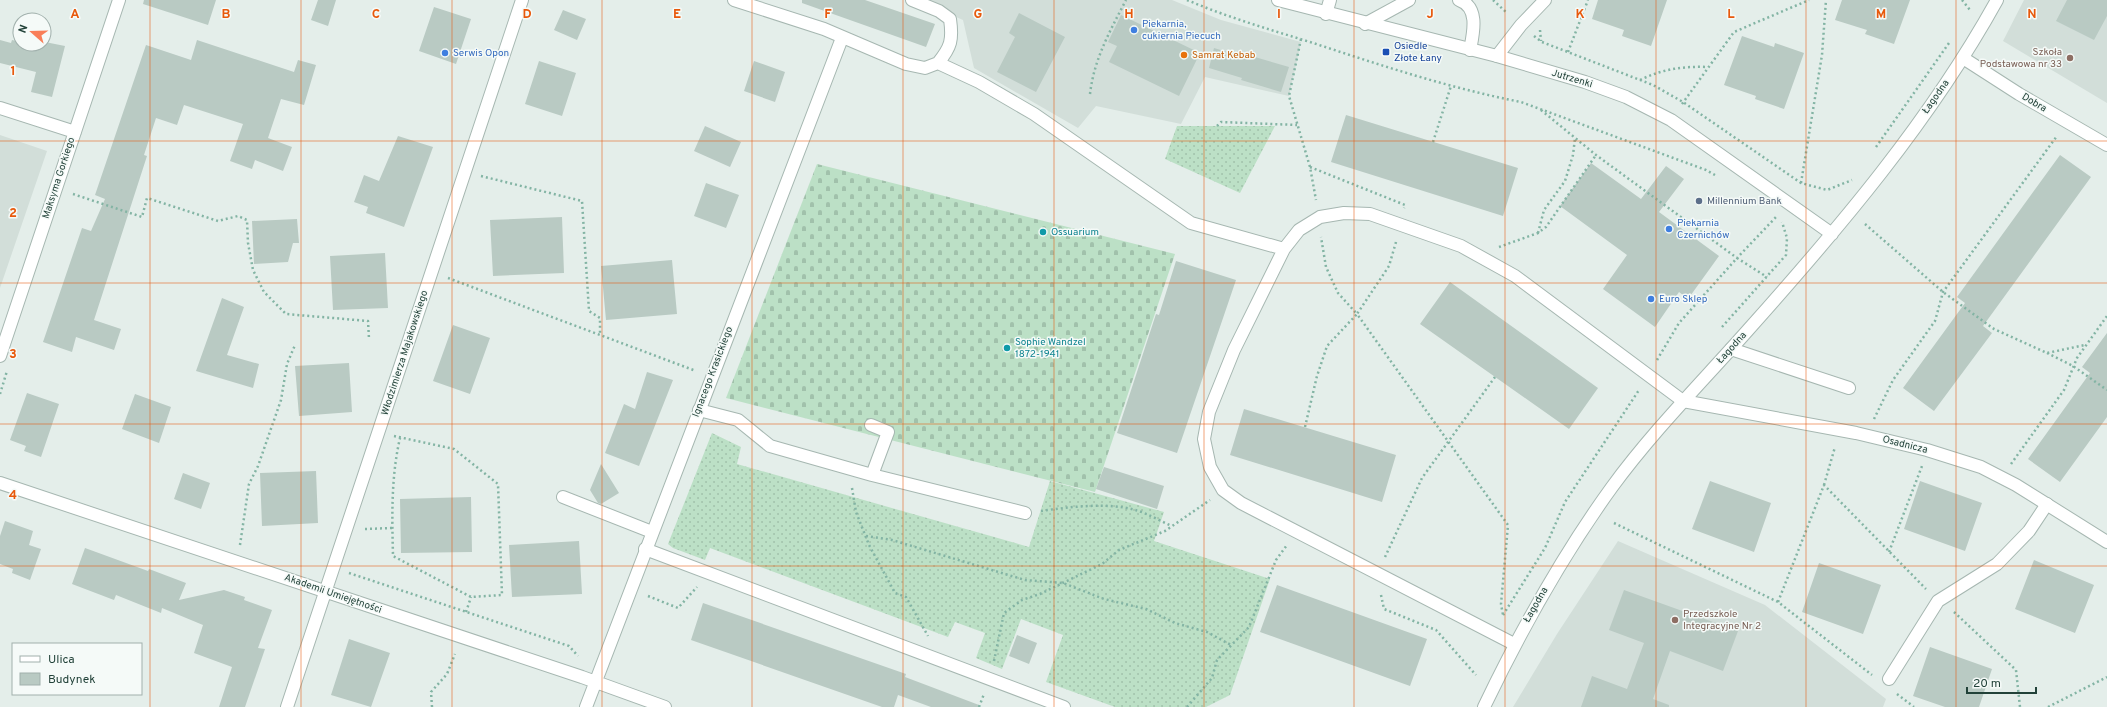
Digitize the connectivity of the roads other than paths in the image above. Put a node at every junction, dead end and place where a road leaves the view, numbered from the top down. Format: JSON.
{"nodes":[{"id":1,"x":119,"y":0,"type":"edge"},
{"id":2,"x":522,"y":0,"type":"edge"},
{"id":3,"x":734,"y":0,"type":"edge"},
{"id":4,"x":912,"y":0,"type":"edge"},
{"id":5,"x":1278,"y":0,"type":"edge"},
{"id":6,"x":1330,"y":0,"type":"edge"},
{"id":7,"x":1409,"y":0,"type":"edge"},
{"id":8,"x":1459,"y":0,"type":"edge"},
{"id":9,"x":1546,"y":0,"type":"edge"},
{"id":10,"x":1997,"y":0,"type":"edge"},
{"id":11,"x":1326,"y":14,"type":"junction"},
{"id":12,"x":1365,"y":24,"type":"junction"},
{"id":13,"x":842,"y":38,"type":"junction"},
{"id":14,"x":1470,"y":50,"type":"junction"},
{"id":15,"x":1497,"y":56,"type":"junction"},
{"id":16,"x":1963,"y":58,"type":"junction"},
{"id":17,"x":938,"y":63,"type":"junction"},
{"id":18,"x":0,"y":108,"type":"edge"},
{"id":19,"x":75,"y":132,"type":"junction"},
{"id":20,"x":2107,"y":145,"type":"edge"},
{"id":21,"x":1832,"y":234,"type":"junction"},
{"id":22,"x":1284,"y":248,"type":"junction"},
{"id":23,"x":1731,"y":349,"type":"junction"},
{"id":24,"x":0,"y":356,"type":"edge"},
{"id":25,"x":1850,"y":388,"type":"dead end"},
{"id":26,"x":1683,"y":401,"type":"junction"},
{"id":27,"x":699,"y":410,"type":"junction"},
{"id":28,"x":871,"y":425,"type":"dead end"},
{"id":29,"x":872,"y":474,"type":"junction"},
{"id":30,"x":0,"y":483,"type":"edge"},
{"id":31,"x":562,"y":497,"type":"dead end"},
{"id":32,"x":2047,"y":504,"type":"junction"},
{"id":33,"x":1025,"y":513,"type":"road end"},
{"id":34,"x":652,"y":532,"type":"junction"},
{"id":35,"x":2107,"y":542,"type":"edge"},
{"id":36,"x":645,"y":549,"type":"junction"},
{"id":37,"x":326,"y":591,"type":"junction"},
{"id":38,"x":1514,"y":644,"type":"junction"},
{"id":39,"x":1889,"y":679,"type":"dead end"},
{"id":40,"x":596,"y":682,"type":"junction"},
{"id":41,"x":287,"y":707,"type":"edge"},
{"id":42,"x":586,"y":707,"type":"edge"},
{"id":43,"x":665,"y":707,"type":"edge"},
{"id":44,"x":1064,"y":707,"type":"edge"},
{"id":45,"x":1484,"y":707,"type":"edge"}],
"edges":[{"from":1,"to":19,"type":"street","name":"Maksyma Gorkiego"},
{"from":2,"to":37,"type":"street","name":"Włodzimierza Majakowskiego"},
{"from":3,"to":13,"type":"street"},
{"from":4,"to":17,"type":"street"},
{"from":5,"to":11,"type":"street","name":"Jutrzenki"},
{"from":6,"to":11,"type":"street"},
{"from":7,"to":12,"type":"street"},
{"from":8,"to":14,"type":"street"},
{"from":9,"to":15,"type":"street"},
{"from":10,"to":16,"type":"street","name":"Łagodna"},
{"from":11,"to":12,"type":"street","name":"Jutrzenki"},
{"from":12,"to":14,"type":"street","name":"Jutrzenki"},
{"from":13,"to":17,"type":"street"},
{"from":13,"to":27,"type":"street","name":"Ignacego Krasickiego"},
{"from":14,"to":15,"type":"street","name":"Jutrzenki"},
{"from":15,"to":21,"type":"street","name":"Jutrzenki"},
{"from":16,"to":20,"type":"street","name":"Dobra"},
{"from":16,"to":21,"type":"street","name":"Łagodna"},
{"from":17,"to":22,"type":"street"},
{"from":18,"to":19,"type":"street"},
{"from":19,"to":24,"type":"street","name":"Maksyma Gorkiego"},
{"from":21,"to":23,"type":"street","name":"Łagodna"},
{"from":22,"to":26,"type":"street"},
{"from":22,"to":38,"type":"street"},
{"from":23,"to":25,"type":"street"},
{"from":23,"to":26,"type":"street","name":"Łagodna"},
{"from":26,"to":32,"type":"street","name":"Osadnicza"},
{"from":26,"to":38,"type":"street","name":"Łagodna"},
{"from":27,"to":29,"type":"street"},
{"from":27,"to":34,"type":"street","name":"Ignacego Krasickiego"},
{"from":28,"to":29,"type":"street"},
{"from":29,"to":33,"type":"street"},
{"from":30,"to":37,"type":"street","name":"Akademii Umiejętności"},
{"from":31,"to":34,"type":"street"},
{"from":32,"to":35,"type":"street","name":"Osadnicza"},
{"from":32,"to":39,"type":"street"},
{"from":34,"to":36,"type":"street","name":"Ignacego Krasickiego"},
{"from":36,"to":40,"type":"street","name":"Ignacego Krasickiego"},
{"from":36,"to":44,"type":"street"},
{"from":37,"to":40,"type":"street","name":"Akademii Umiejętności"},
{"from":37,"to":41,"type":"street","name":"Włodzimierza Majakowskiego"},
{"from":38,"to":45,"type":"street","name":"Łagodna"},
{"from":40,"to":42,"type":"street","name":"Ignacego Krasickiego"},
{"from":40,"to":43,"type":"street","name":"Akademii Umiejętności"}]}
